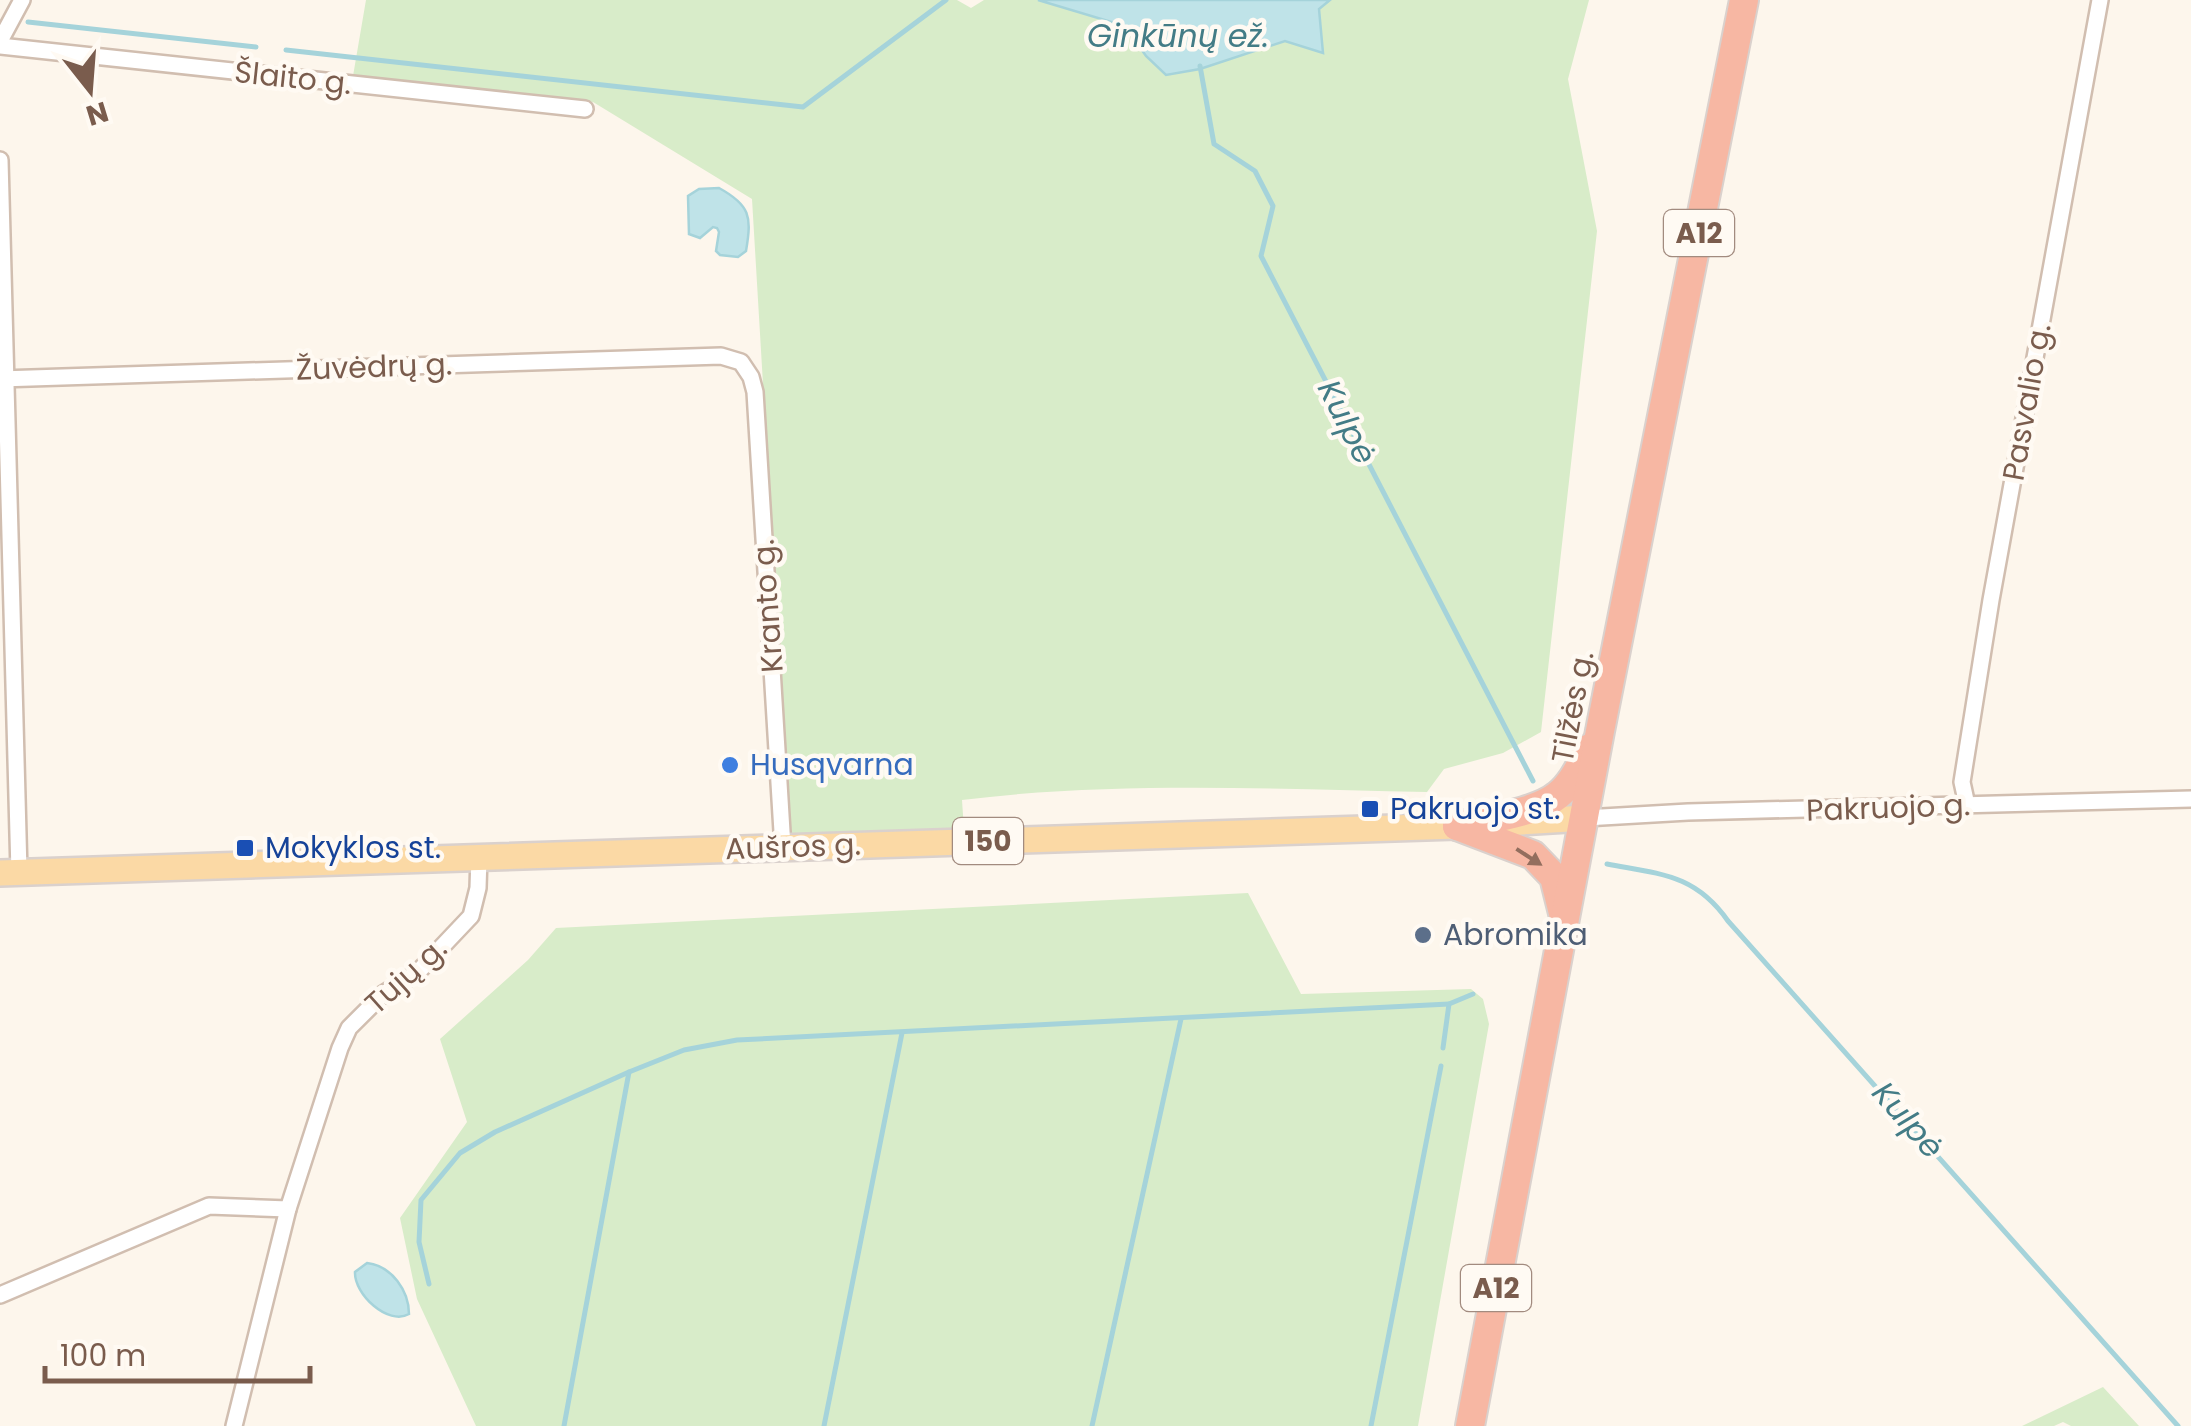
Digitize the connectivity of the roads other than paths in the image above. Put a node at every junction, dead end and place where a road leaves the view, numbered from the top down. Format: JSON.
{"nodes":[{"id":1,"x":22,"y":0,"type":"edge"},
{"id":2,"x":1744,"y":0,"type":"edge"},
{"id":3,"x":2100,"y":0,"type":"edge"},
{"id":4,"x":0,"y":43,"type":"edge"},
{"id":5,"x":586,"y":108,"type":"dead end"},
{"id":6,"x":0,"y":160,"type":"edge"},
{"id":7,"x":746,"y":366,"type":"joint"},
{"id":8,"x":3,"y":379,"type":"edge"},
{"id":9,"x":1600,"y":730,"type":"junction"},
{"id":10,"x":2191,"y":799,"type":"edge"},
{"id":11,"x":1967,"y":805,"type":"junction"},
{"id":12,"x":1585,"y":818,"type":"junction"},
{"id":13,"x":1457,"y":826,"type":"junction"},
{"id":14,"x":783,"y":848,"type":"junction"},
{"id":15,"x":479,"y":858,"type":"junction"},
{"id":16,"x":10,"y":873,"type":"edge"},
{"id":17,"x":1565,"y":922,"type":"junction"},
{"id":18,"x":288,"y":1209,"type":"junction"},
{"id":19,"x":0,"y":1294,"type":"edge"},
{"id":20,"x":234,"y":1426,"type":"edge"},
{"id":21,"x":1470,"y":1426,"type":"edge"}],
"edges":[{"from":1,"to":4,"type":"street"},
{"from":2,"to":9,"type":"highway","name":"Tilžės g.","number":"A12"},
{"from":3,"to":11,"type":"street","name":"Pasvalio g."},
{"from":4,"to":5,"type":"street","name":"Šlaito g."},
{"from":6,"to":8,"type":"street"},
{"from":7,"to":8,"type":"street","name":"Žuvėdrų g."},
{"from":7,"to":14,"type":"street","name":"Kranto g."},
{"from":8,"to":16,"type":"street"},
{"from":9,"to":12,"type":"highway","name":"Tilžės g.","number":"A12"},
{"from":9,"to":13,"type":"highway"},
{"from":10,"to":11,"type":"street","name":"Pakruojo g."},
{"from":11,"to":12,"type":"street","name":"Pakruojo g."},
{"from":12,"to":13,"type":"main road","name":"Aušros g.","number":"150"},
{"from":12,"to":17,"type":"highway","name":"Tilžės g.","number":"A12"},
{"from":13,"to":14,"type":"main road","name":"Aušros g.","number":"150"},
{"from":13,"to":17,"type":"highway","one_way":true},
{"from":14,"to":15,"type":"main road","name":"Aušros g.","number":"150"},
{"from":15,"to":16,"type":"main road","name":"Aušros g.","number":"150"},
{"from":15,"to":18,"type":"street","name":"Tujų g."},
{"from":17,"to":21,"type":"highway","name":"Tilžės g.","number":"A12"},
{"from":18,"to":19,"type":"street"},
{"from":18,"to":20,"type":"street","name":"Tujų g."}]}
